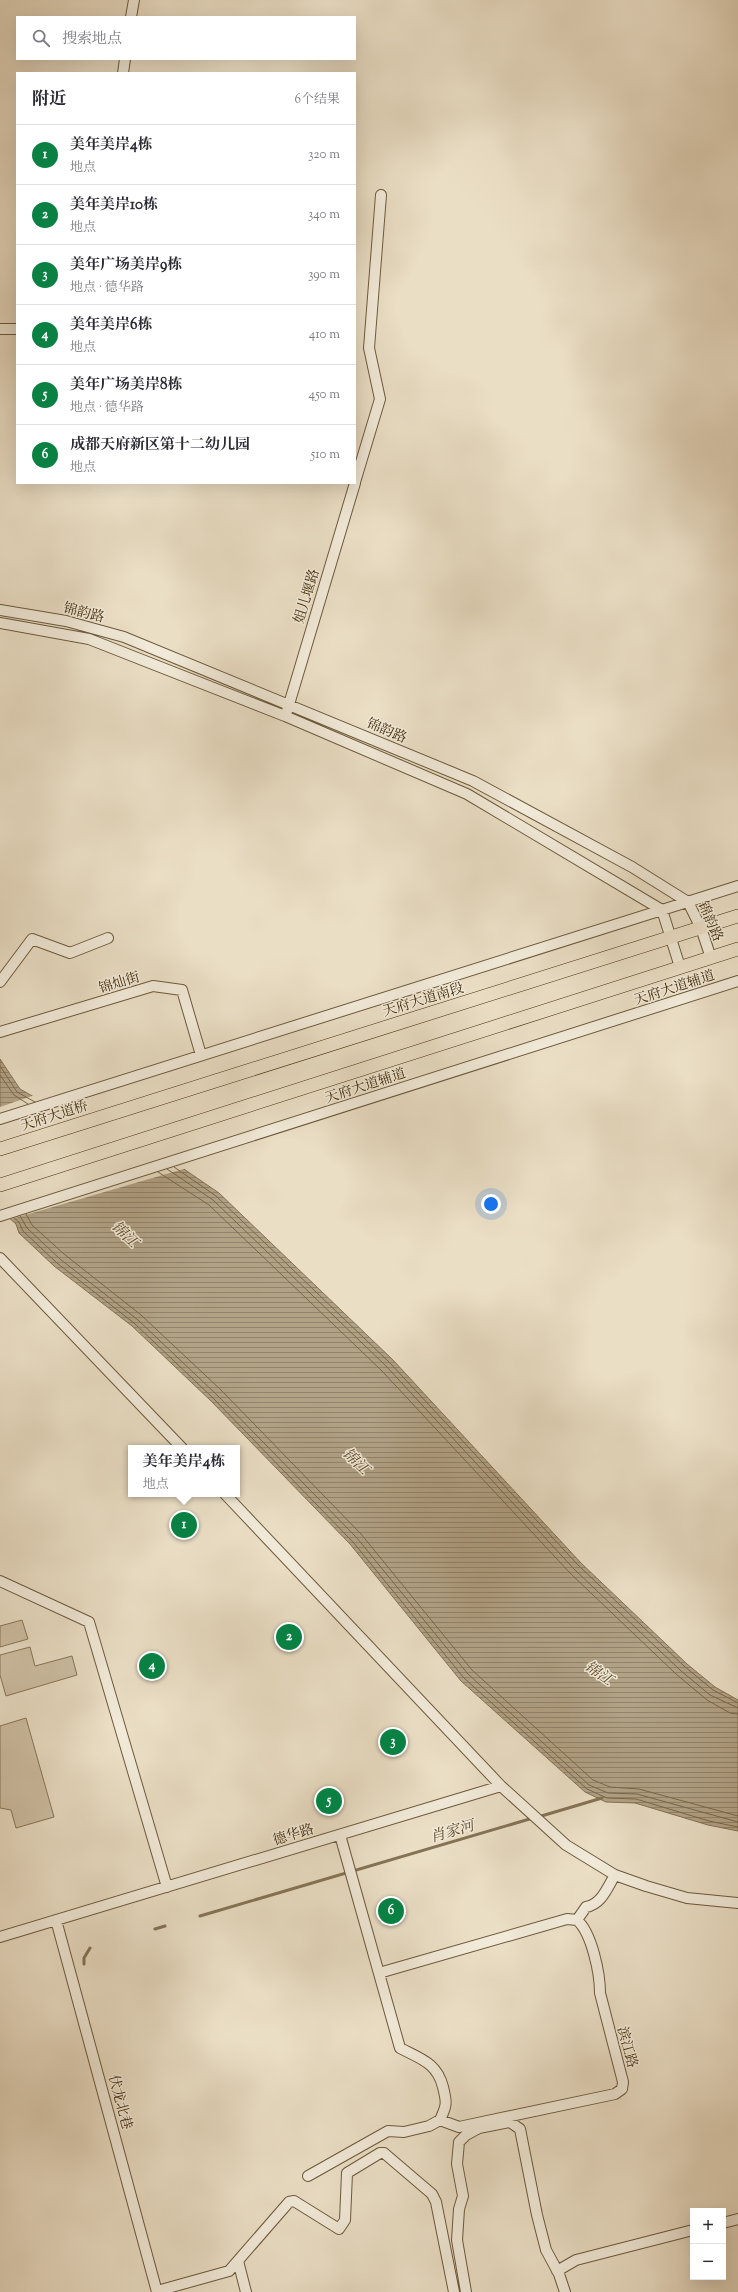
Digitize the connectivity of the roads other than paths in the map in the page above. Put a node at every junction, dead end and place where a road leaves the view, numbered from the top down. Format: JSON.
{"nodes":[{"id":1,"x":134,"y":0,"type":"edge"},
{"id":2,"x":131,"y":16,"type":"edge"},
{"id":3,"x":125,"y":60,"type":"edge"},
{"id":4,"x":123,"y":72,"type":"edge"},
{"id":5,"x":381,"y":195,"type":"dead end"},
{"id":6,"x":0,"y":329,"type":"edge"},
{"id":7,"x":16,"y":329,"type":"edge"},
{"id":8,"x":356,"y":479,"type":"edge"},
{"id":9,"x":354,"y":484,"type":"edge"},
{"id":10,"x":0,"y":610,"type":"edge"},
{"id":11,"x":0,"y":623,"type":"edge"},
{"id":12,"x":288,"y":704,"type":"junction"},
{"id":13,"x":285,"y":716,"type":"junction"},
{"id":14,"x":738,"y":886,"type":"edge"},
{"id":15,"x":688,"y":902,"type":"junction"},
{"id":16,"x":662,"y":910,"type":"junction"},
{"id":17,"x":738,"y":916,"type":"edge"},
{"id":18,"x":701,"y":928,"type":"junction"},
{"id":19,"x":108,"y":938,"type":"dead end"},
{"id":20,"x":670,"y":938,"type":"junction"},
{"id":21,"x":738,"y":949,"type":"edge"},
{"id":22,"x":711,"y":958,"type":"junction"},
{"id":23,"x":680,"y":967,"type":"junction"},
{"id":24,"x":738,"y":981,"type":"edge"},
{"id":25,"x":0,"y":982,"type":"edge"},
{"id":26,"x":0,"y":1032,"type":"edge"},
{"id":27,"x":201,"y":1055,"type":"junction"},
{"id":28,"x":118,"y":1112,"type":"joint"},
{"id":29,"x":0,"y":1119,"type":"edge"},
{"id":30,"x":0,"y":1149,"type":"edge"},
{"id":31,"x":0,"y":1185,"type":"edge"},
{"id":32,"x":0,"y":1216,"type":"edge"},
{"id":33,"x":0,"y":1258,"type":"edge"},
{"id":34,"x":179,"y":1445,"type":"edge"},
{"id":35,"x":228,"y":1497,"type":"edge"},
{"id":36,"x":0,"y":1581,"type":"edge"},
{"id":37,"x":502,"y":1786,"type":"junction"},
{"id":38,"x":340,"y":1835,"type":"junction"},
{"id":39,"x":616,"y":1875,"type":"junction"},
{"id":40,"x":167,"y":1887,"type":"junction"},
{"id":41,"x":738,"y":1903,"type":"edge"},
{"id":42,"x":56,"y":1920,"type":"junction"},
{"id":43,"x":577,"y":1920,"type":"junction"},
{"id":44,"x":0,"y":1937,"type":"edge"},
{"id":45,"x":379,"y":1973,"type":"junction"},
{"id":46,"x":440,"y":2120,"type":"junction"},
{"id":47,"x":308,"y":2176,"type":"dead end"},
{"id":48,"x":738,"y":2219,"type":"edge"},
{"id":49,"x":726,"y":2222,"type":"edge"},
{"id":50,"x":690,"y":2231,"type":"edge"},
{"id":51,"x":238,"y":2261,"type":"junction"},
{"id":52,"x":229,"y":2271,"type":"junction"},
{"id":53,"x":557,"y":2271,"type":"junction"},
{"id":54,"x":241,"y":2274,"type":"junction"},
{"id":55,"x":157,"y":2291,"type":"edge"},
{"id":56,"x":246,"y":2292,"type":"edge"},
{"id":57,"x":454,"y":2292,"type":"edge"},
{"id":58,"x":466,"y":2292,"type":"edge"},
{"id":59,"x":564,"y":2292,"type":"edge"}],
"edges":[{"from":1,"to":2,"type":"street"},
{"from":3,"to":4,"type":"street"},
{"from":5,"to":8,"type":"street","name":"姐儿堰路"},
{"from":6,"to":7,"type":"street"},
{"from":9,"to":12,"type":"street","name":"姐儿堰路"},
{"from":10,"to":12,"type":"street","name":"锦韵路"},
{"from":11,"to":13,"type":"street","name":"锦韵路"},
{"from":12,"to":13,"type":"street","name":"姐儿堰路"},
{"from":12,"to":15,"type":"street","name":"锦韵路"},
{"from":13,"to":16,"type":"street","name":"锦韵路"},
{"from":14,"to":15,"type":"street"},
{"from":15,"to":16,"type":"street"},
{"from":15,"to":18,"type":"street","name":"锦韵路"},
{"from":16,"to":20,"type":"street"},
{"from":16,"to":27,"type":"street"},
{"from":17,"to":18,"type":"main road","name":"天府大道南段"},
{"from":18,"to":20,"type":"main road","name":"天府大道南段"},
{"from":18,"to":22,"type":"street","name":"锦韵路"},
{"from":19,"to":25,"type":"street"},
{"from":20,"to":23,"type":"street"},
{"from":20,"to":28,"type":"main road","name":"天府大道南段"},
{"from":21,"to":22,"type":"main road"},
{"from":22,"to":23,"type":"main road"},
{"from":23,"to":31,"type":"main road"},
{"from":24,"to":32,"type":"street","name":"天府大道辅道"},
{"from":26,"to":27,"type":"street","name":"锦灿街"},
{"from":27,"to":29,"type":"street"},
{"from":28,"to":30,"type":"main road","name":"天府大道桥"},
{"from":33,"to":34,"type":"street"},
{"from":35,"to":37,"type":"street"},
{"from":36,"to":40,"type":"street"},
{"from":37,"to":38,"type":"street","name":"德华路"},
{"from":37,"to":39,"type":"street"},
{"from":38,"to":40,"type":"street","name":"德华路"},
{"from":38,"to":45,"type":"street"},
{"from":39,"to":41,"type":"street"},
{"from":39,"to":43,"type":"street"},
{"from":40,"to":42,"type":"street","name":"德华路"},
{"from":42,"to":44,"type":"street","name":"德华路"},
{"from":42,"to":55,"type":"street","name":"伏龙北巷"},
{"from":43,"to":45,"type":"street"},
{"from":43,"to":46,"type":"street","name":"滨江路"},
{"from":45,"to":46,"type":"street"},
{"from":46,"to":47,"type":"street"},
{"from":48,"to":49,"type":"street"},
{"from":50,"to":53,"type":"street"},
{"from":51,"to":52,"type":"street"},
{"from":51,"to":54,"type":"street"},
{"from":51,"to":57,"type":"street"},
{"from":52,"to":54,"type":"street"},
{"from":52,"to":55,"type":"street"},
{"from":53,"to":58,"type":"street"},
{"from":53,"to":59,"type":"street"},
{"from":54,"to":56,"type":"street"}]}
